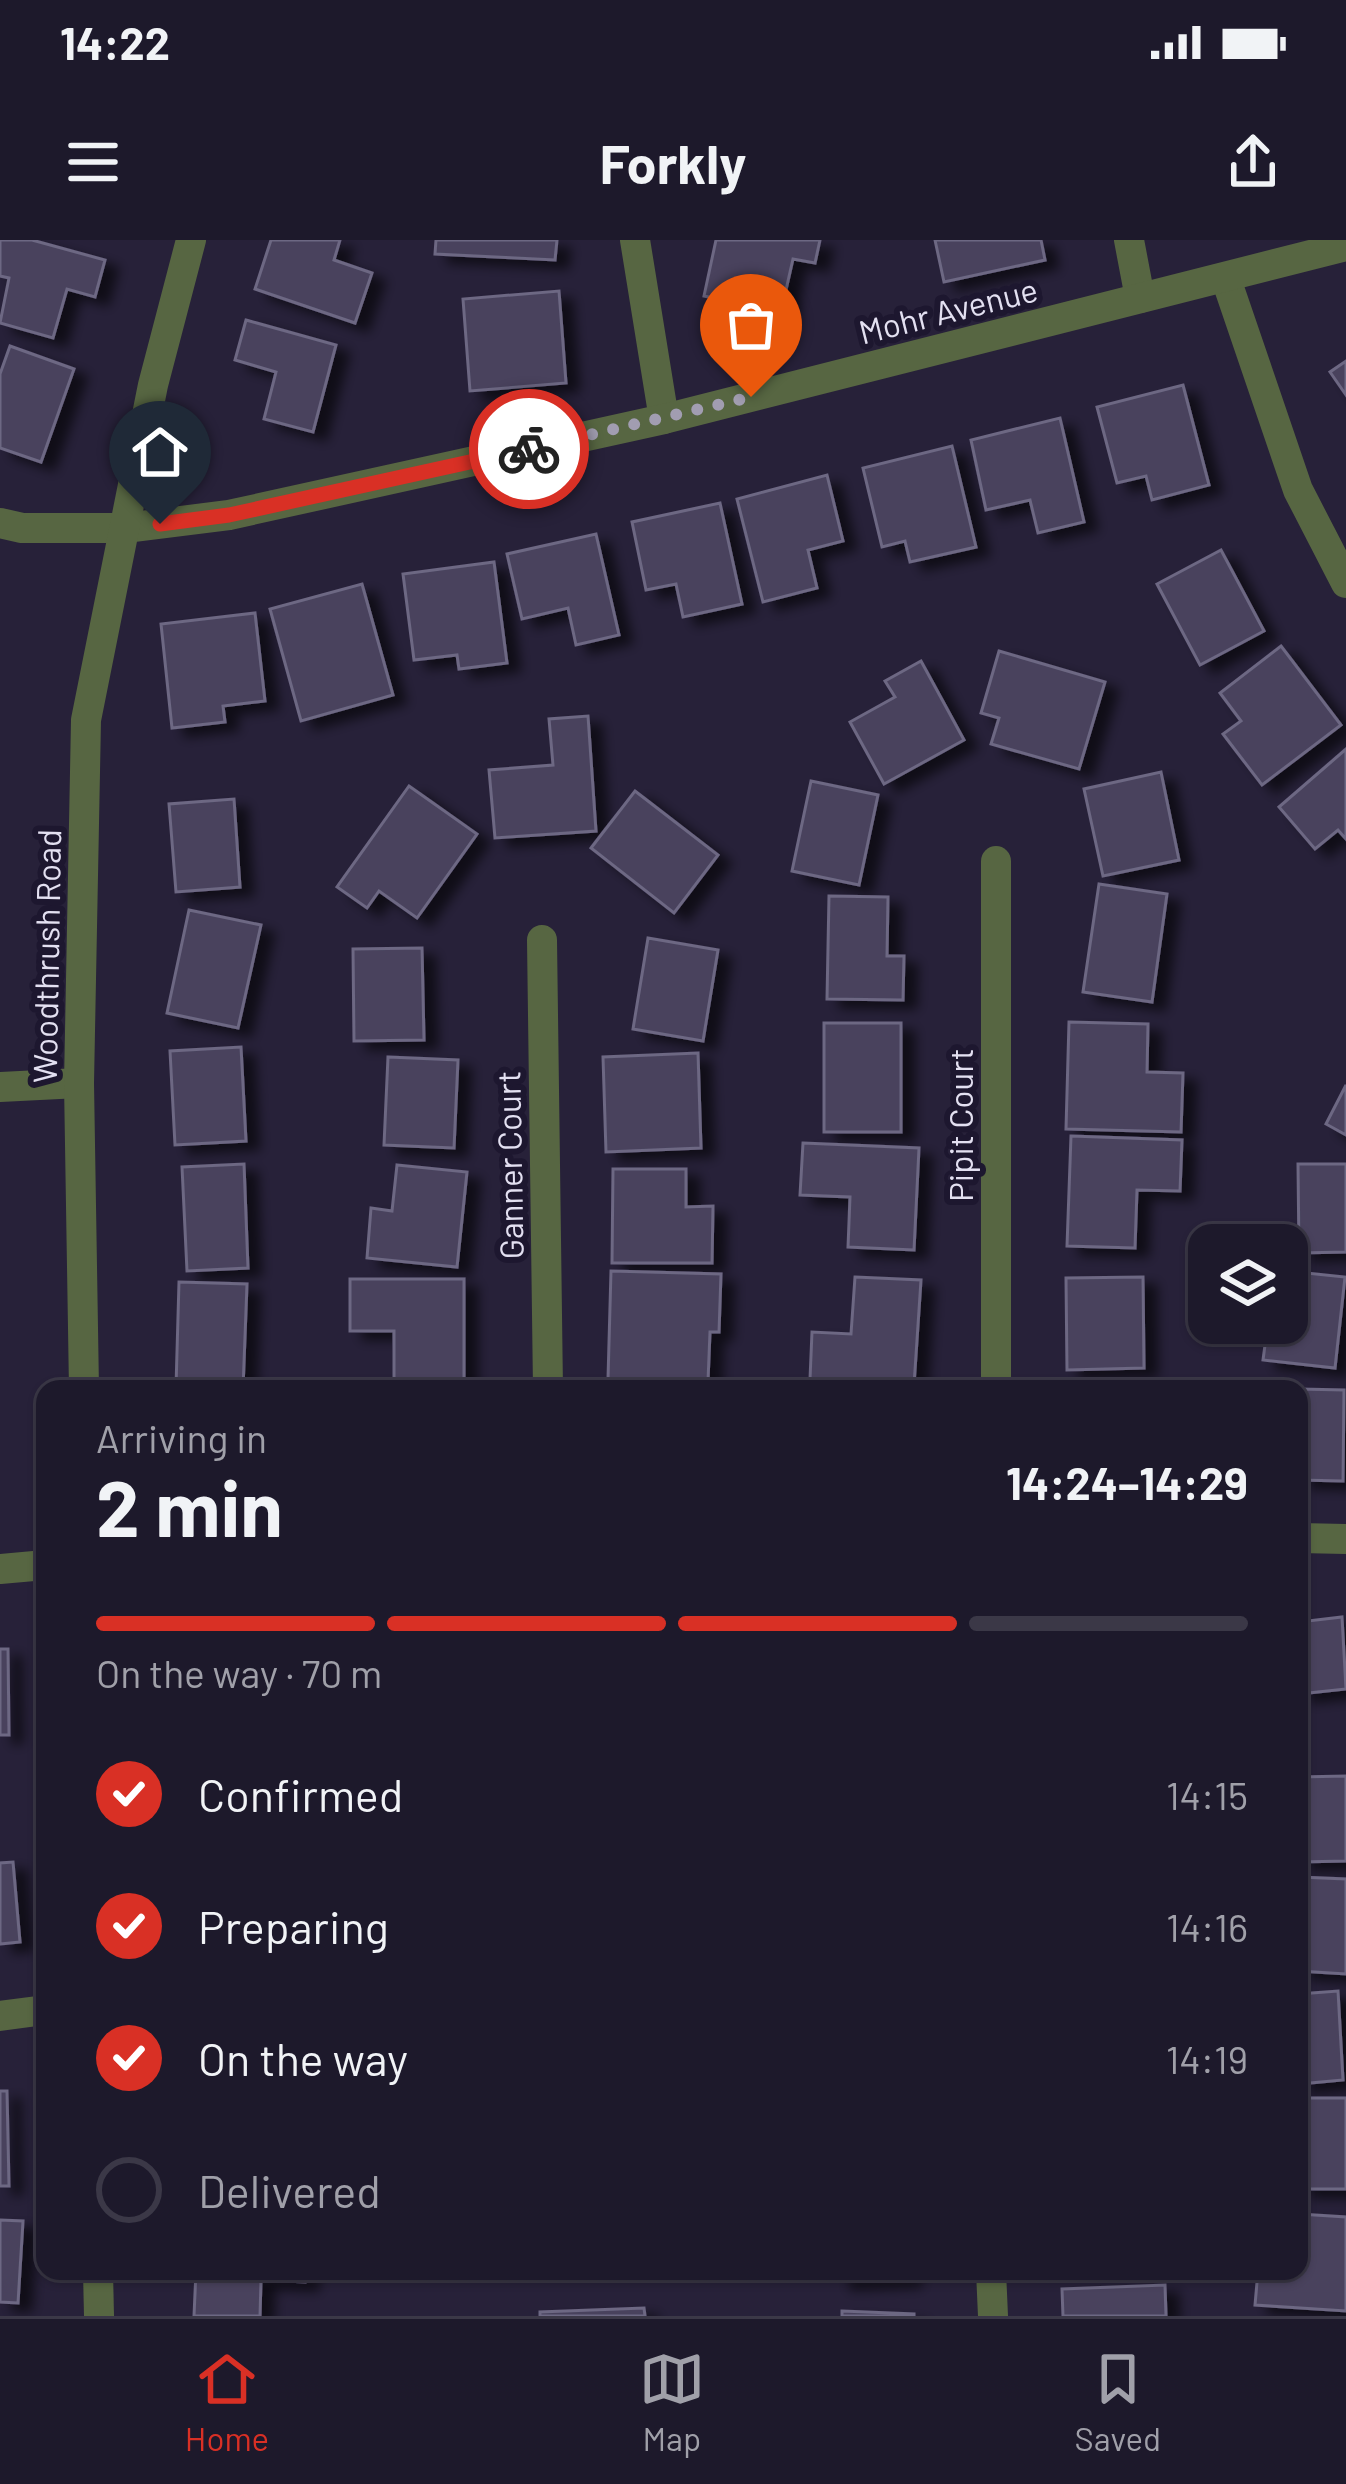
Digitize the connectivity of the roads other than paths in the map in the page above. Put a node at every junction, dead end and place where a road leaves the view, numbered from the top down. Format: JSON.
{"nodes":[{"id":1,"x":191,"y":240,"type":"edge"},
{"id":2,"x":635,"y":240,"type":"edge"},
{"id":3,"x":1129,"y":240,"type":"edge"},
{"id":4,"x":1346,"y":246,"type":"edge"},
{"id":5,"x":1226,"y":280,"type":"junction"},
{"id":6,"x":1140,"y":298,"type":"junction"},
{"id":7,"x":664,"y":419,"type":"junction"},
{"id":8,"x":0,"y":523,"type":"edge"},
{"id":9,"x":125,"y":528,"type":"junction"},
{"id":10,"x":1346,"y":584,"type":"edge"},
{"id":11,"x":995,"y":861,"type":"dead end"},
{"id":12,"x":542,"y":940,"type":"dead end"},
{"id":13,"x":79,"y":1083,"type":"junction"},
{"id":14,"x":0,"y":1087,"type":"edge"},
{"id":15,"x":84,"y":1380,"type":"edge"},
{"id":16,"x":548,"y":1380,"type":"edge"},
{"id":17,"x":996,"y":1380,"type":"edge"},
{"id":18,"x":1308,"y":1538,"type":"edge"},
{"id":19,"x":1346,"y":1539,"type":"edge"},
{"id":20,"x":36,"y":1565,"type":"edge"},
{"id":21,"x":0,"y":1569,"type":"edge"},
{"id":22,"x":36,"y":2011,"type":"edge"},
{"id":23,"x":0,"y":2016,"type":"edge"},
{"id":24,"x":98,"y":2280,"type":"edge"},
{"id":25,"x":991,"y":2280,"type":"edge"},
{"id":26,"x":99,"y":2316,"type":"edge"},
{"id":27,"x":993,"y":2316,"type":"edge"}],
"edges":[{"from":1,"to":9,"type":"street","name":"Woodthrush Road"},
{"from":2,"to":7,"type":"street"},
{"from":3,"to":6,"type":"street"},
{"from":4,"to":5,"type":"street","name":"Mohr Avenue"},
{"from":5,"to":6,"type":"street","name":"Mohr Avenue"},
{"from":5,"to":10,"type":"street"},
{"from":6,"to":7,"type":"street","name":"Mohr Avenue"},
{"from":7,"to":9,"type":"street","name":"Mohr Avenue"},
{"from":8,"to":9,"type":"street","name":"Mohr Avenue"},
{"from":9,"to":13,"type":"street","name":"Woodthrush Road"},
{"from":11,"to":17,"type":"street","name":"Pipit Court"},
{"from":12,"to":16,"type":"street","name":"Ganner Court"},
{"from":13,"to":14,"type":"street"},
{"from":13,"to":15,"type":"street","name":"Woodthrush Road"},
{"from":18,"to":19,"type":"street"},
{"from":20,"to":21,"type":"street"},
{"from":22,"to":23,"type":"street"},
{"from":24,"to":26,"type":"street"},
{"from":25,"to":27,"type":"street"}]}
